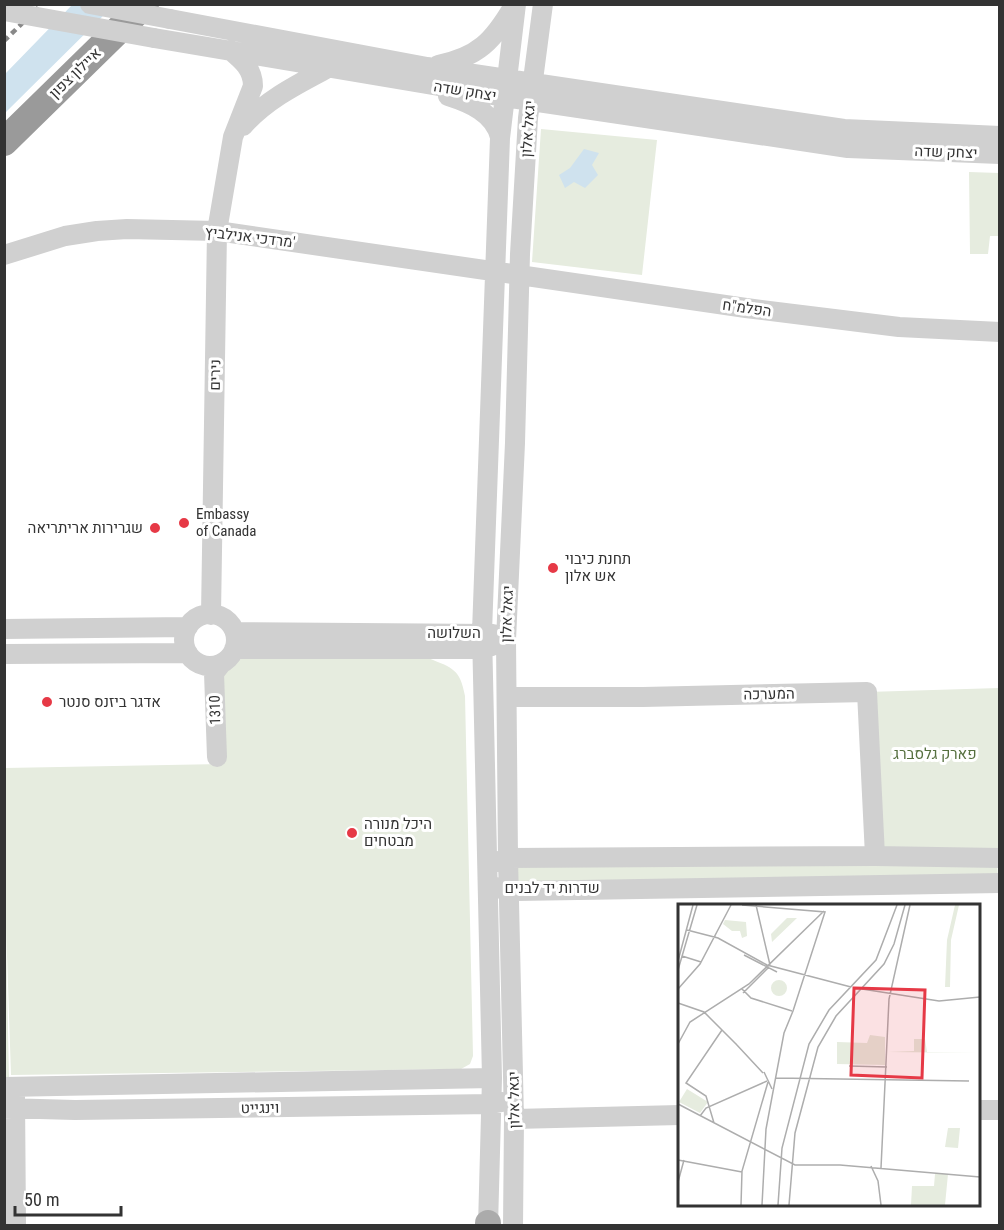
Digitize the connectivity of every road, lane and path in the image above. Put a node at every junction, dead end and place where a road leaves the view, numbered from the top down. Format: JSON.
{"nodes":[{"id":1,"x":90,"y":4,"type":"edge"},
{"id":2,"x":145,"y":4,"type":"edge"},
{"id":3,"x":515,"y":4,"type":"edge"},
{"id":4,"x":543,"y":4,"type":"edge"},
{"id":5,"x":4,"y":11,"type":"edge"},
{"id":6,"x":230,"y":50,"type":"junction"},
{"id":7,"x":330,"y":67,"type":"junction"},
{"id":8,"x":427,"y":67,"type":"junction"},
{"id":9,"x":394,"y":79,"type":"junction"},
{"id":10,"x":505,"y":88,"type":"junction"},
{"id":11,"x":531,"y":92,"type":"junction"},
{"id":12,"x":999,"y":136,"type":"edge"},
{"id":13,"x":233,"y":137,"type":"junction"},
{"id":14,"x":500,"y":138,"type":"junction"},
{"id":15,"x":4,"y":142,"type":"edge"},
{"id":16,"x":999,"y":154,"type":"edge"},
{"id":17,"x":217,"y":231,"type":"junction"},
{"id":18,"x":4,"y":255,"type":"edge"},
{"id":19,"x":496,"y":272,"type":"junction"},
{"id":20,"x":519,"y":275,"type":"junction"},
{"id":21,"x":999,"y":332,"type":"edge"},
{"id":22,"x":211,"y":615,"type":"junction"},
{"id":23,"x":188,"y":627,"type":"junction"},
{"id":24,"x":4,"y":630,"type":"edge"},
{"id":25,"x":506,"y":640,"type":"junction"},
{"id":26,"x":235,"y":641,"type":"junction"},
{"id":27,"x":482,"y":641,"type":"junction"},
{"id":28,"x":450,"y":648,"type":"junction"},
{"id":29,"x":4,"y":654,"type":"edge"},
{"id":30,"x":192,"y":657,"type":"junction"},
{"id":31,"x":220,"y":664,"type":"junction"},
{"id":32,"x":482,"y":674,"type":"junction"},
{"id":33,"x":507,"y":697,"type":"junction"},
{"id":34,"x":215,"y":725,"type":"junction"},
{"id":35,"x":217,"y":758,"type":"dead end"},
{"id":36,"x":875,"y":856,"type":"junction"},
{"id":37,"x":508,"y":858,"type":"junction"},
{"id":38,"x":999,"y":858,"type":"edge"},
{"id":39,"x":486,"y":876,"type":"junction"},
{"id":40,"x":999,"y":883,"type":"edge"},
{"id":41,"x":508,"y":891,"type":"junction"},
{"id":42,"x":684,"y":896,"type":"edge"},
{"id":43,"x":859,"y":896,"type":"edge"},
{"id":44,"x":492,"y":1078,"type":"junction"},
{"id":45,"x":10,"y":1086,"type":"edge"},
{"id":46,"x":513,"y":1095,"type":"junction"},
{"id":47,"x":491,"y":1104,"type":"junction"},
{"id":48,"x":10,"y":1109,"type":"edge"},
{"id":49,"x":980,"y":1110,"type":"edge"},
{"id":50,"x":999,"y":1110,"type":"edge"},
{"id":51,"x":678,"y":1115,"type":"edge"},
{"id":52,"x":514,"y":1119,"type":"junction"},
{"id":53,"x":494,"y":1225,"type":"edge"},
{"id":54,"x":16,"y":1226,"type":"edge"}],
"edges":[{"from":1,"to":8,"type":"street","name":"יצחק שדה","bridge":true},
{"from":2,"to":15,"type":"highway","name":"איילון צפון"},
{"from":3,"to":8,"type":"street"},
{"from":3,"to":10,"type":"street","name":"יגאל אלון"},
{"from":4,"to":11,"type":"street","name":"יגאל אלון"},
{"from":5,"to":6,"type":"street","name":"יצחק שדה","bridge":true},
{"from":6,"to":7,"type":"street","name":"יצחק שדה"},
{"from":6,"to":13,"type":"street","name":"נירים"},
{"from":7,"to":9,"type":"street","name":"יצחק שדה"},
{"from":7,"to":13,"type":"street"},
{"from":8,"to":10,"type":"street","name":"יצחק שדה"},
{"from":9,"to":10,"type":"street","name":"יצחק שדה"},
{"from":9,"to":14,"type":"street"},
{"from":10,"to":11,"type":"street","name":"יצחק שדה"},
{"from":10,"to":14,"type":"street","name":"יגאל אלון"},
{"from":11,"to":12,"type":"street","name":"יצחק שדה"},
{"from":11,"to":16,"type":"street","name":"יצחק שדה"},
{"from":11,"to":20,"type":"street","name":"יגאל אלון"},
{"from":13,"to":17,"type":"street","name":"נירים"},
{"from":14,"to":19,"type":"street","name":"יגאל אלון"},
{"from":17,"to":18,"type":"street","name":"מרדכי אנילביץ'"},
{"from":17,"to":19,"type":"street","name":"מרדכי אנילביץ'"},
{"from":17,"to":22,"type":"street","name":"נירים"},
{"from":19,"to":20,"type":"street","name":"הפלמ\"ח"},
{"from":19,"to":27,"type":"street","name":"יגאל אלון"},
{"from":20,"to":21,"type":"street","name":"הפלמ\"ח"},
{"from":20,"to":25,"type":"street","name":"יגאל אלון"},
{"from":22,"to":23,"type":"street"},
{"from":22,"to":26,"type":"street"},
{"from":23,"to":24,"type":"street"},
{"from":23,"to":30,"type":"street"},
{"from":25,"to":27,"type":"street","name":"השלושה"},
{"from":25,"to":33,"type":"street","name":"יגאל אלון"},
{"from":26,"to":27,"type":"street","name":"השלושה"},
{"from":26,"to":28,"type":"street","name":"השלושה"},
{"from":26,"to":31,"type":"street"},
{"from":27,"to":28,"type":"street","name":"השלושה"},
{"from":27,"to":32,"type":"street","name":"יגאל אלון"},
{"from":28,"to":32,"type":"street"},
{"from":29,"to":30,"type":"street"},
{"from":30,"to":31,"type":"street"},
{"from":30,"to":34,"type":"street"},
{"from":31,"to":34,"type":"street","name":"1310"},
{"from":32,"to":39,"type":"street","name":"יגאל אלון"},
{"from":33,"to":36,"type":"street","name":"המערכה"},
{"from":33,"to":37,"type":"street","name":"יגאל אלון"},
{"from":34,"to":35,"type":"street","name":"1310"},
{"from":36,"to":37,"type":"street","name":"שדרות יד לבנים"},
{"from":36,"to":38,"type":"street","name":"שדרות יד לבנים"},
{"from":37,"to":39,"type":"street","name":"שדרות יד לבנים"},
{"from":37,"to":41,"type":"street","name":"יגאל אלון"},
{"from":39,"to":41,"type":"street","name":"שדרות יד לבנים"},
{"from":39,"to":44,"type":"street","name":"יגאל אלון"},
{"from":40,"to":43,"type":"street","name":"שדרות יד לבנים"},
{"from":41,"to":42,"type":"street","name":"שדרות יד לבנים"},
{"from":41,"to":46,"type":"street","name":"יגאל אלון"},
{"from":42,"to":43,"type":"street","name":"שדרות יד לבנים"},
{"from":44,"to":45,"type":"street","name":"וינגייט"},
{"from":44,"to":47,"type":"street","name":"יגאל אלון"},
{"from":45,"to":48,"type":"street"},
{"from":46,"to":47,"type":"street","name":"וינגייט"},
{"from":46,"to":52,"type":"street","name":"יגאל אלון"},
{"from":47,"to":48,"type":"street","name":"וינגייט"},
{"from":47,"to":53,"type":"street","name":"יגאל אלון"},
{"from":48,"to":54,"type":"street"},
{"from":49,"to":50,"type":"street"},
{"from":51,"to":52,"type":"street"},
{"from":52,"to":53,"type":"street","name":"יגאל אלון"}]}
